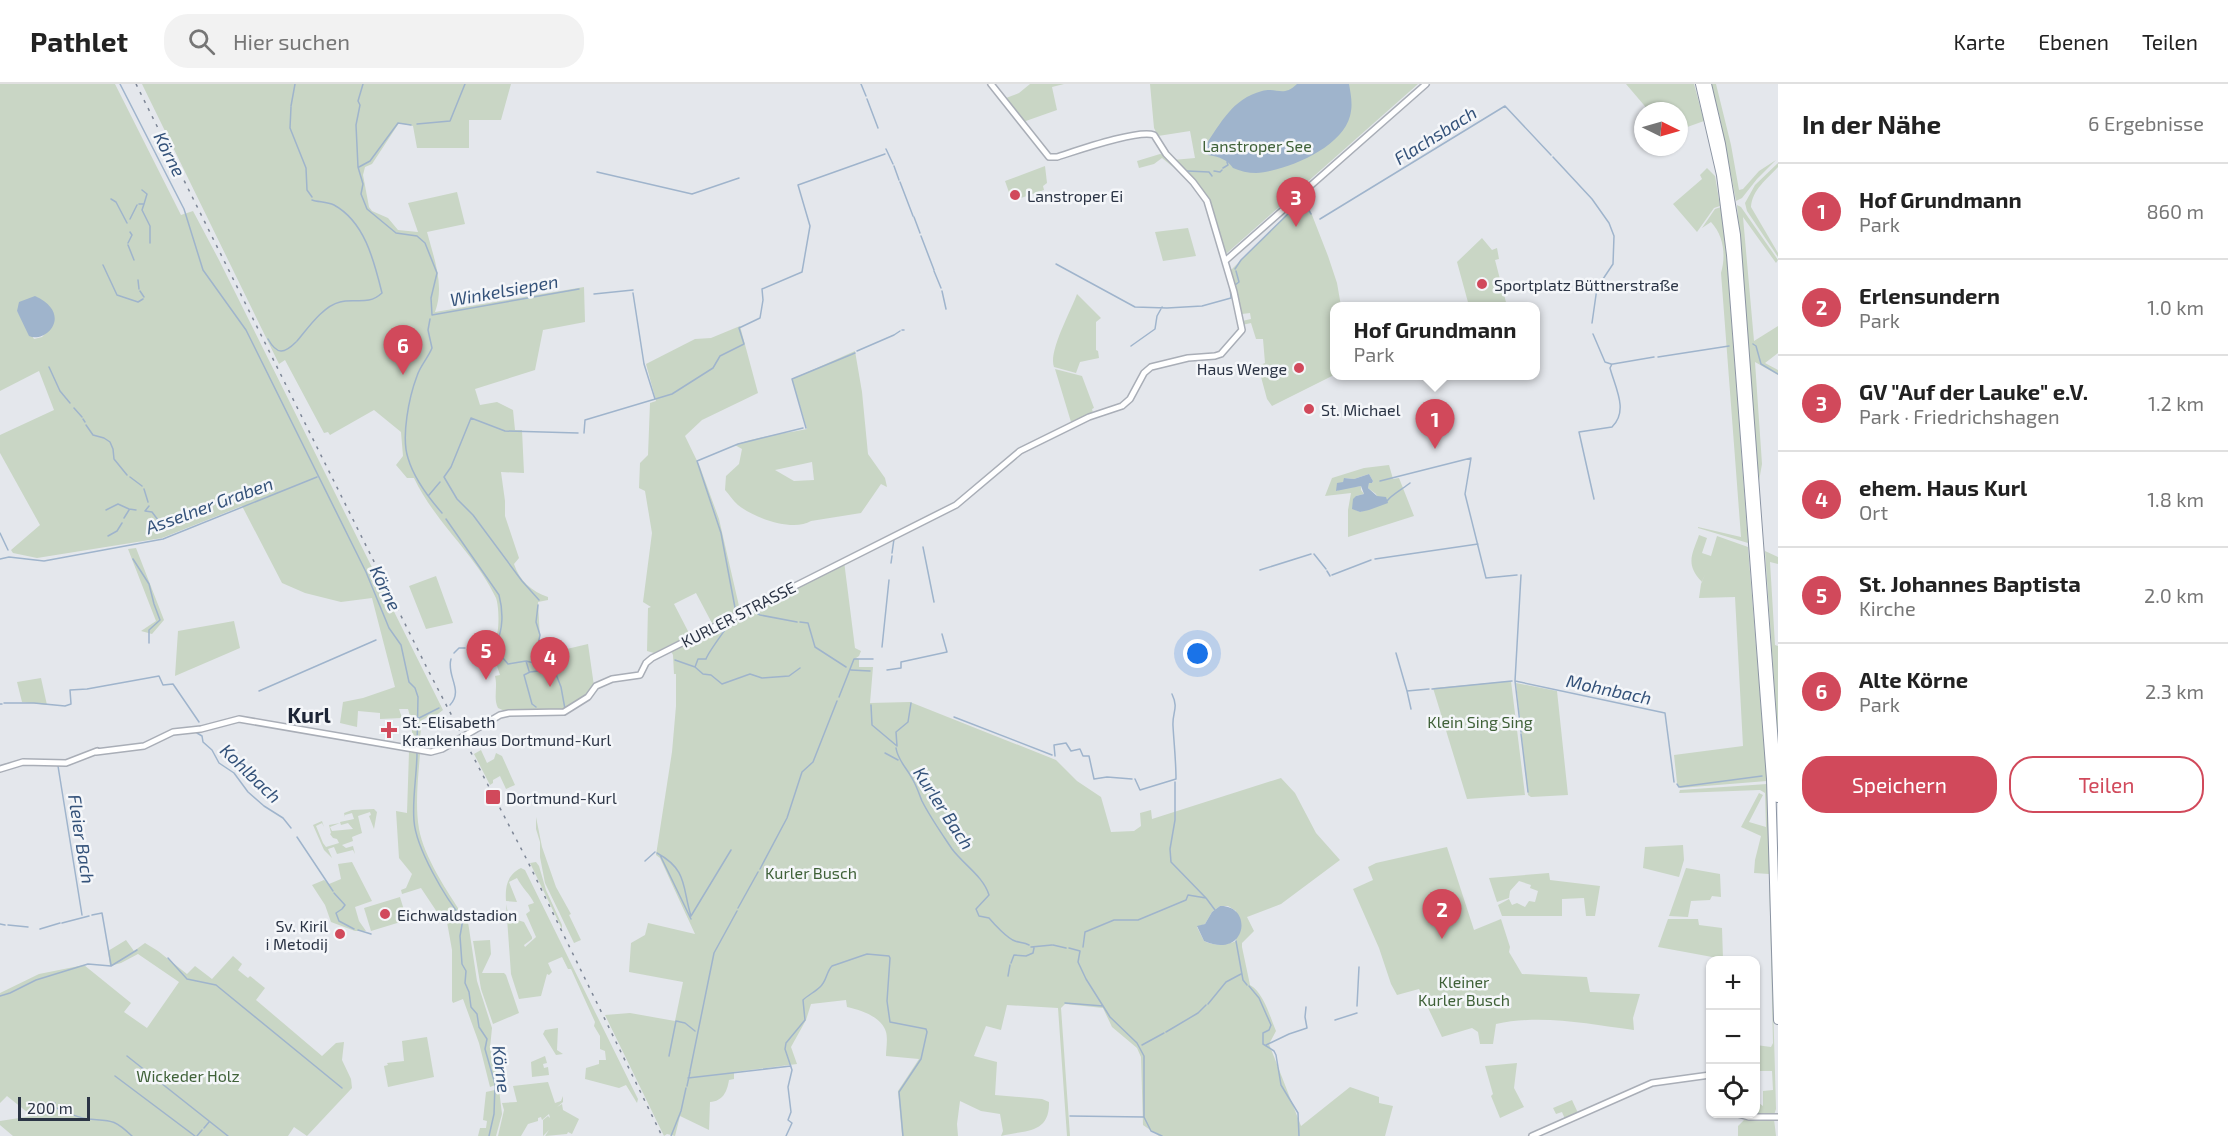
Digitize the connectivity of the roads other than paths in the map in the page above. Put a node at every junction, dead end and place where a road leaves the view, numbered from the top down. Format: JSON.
{"nodes":[{"id":1,"x":991,"y":84,"type":"edge"},
{"id":2,"x":1426,"y":84,"type":"edge"},
{"id":3,"x":1700,"y":84,"type":"edge"},
{"id":4,"x":1707,"y":84,"type":"edge"},
{"id":5,"x":1225,"y":261,"type":"junction"},
{"id":6,"x":0,"y":770,"type":"edge"},
{"id":7,"x":1778,"y":798,"type":"edge"},
{"id":8,"x":1778,"y":1020,"type":"edge"},
{"id":9,"x":1706,"y":1075,"type":"edge"},
{"id":10,"x":1532,"y":1136,"type":"edge"}],
"edges":[{"from":1,"to":5,"type":"main road"},
{"from":2,"to":5,"type":"main road"},
{"from":3,"to":8,"type":"highway"},
{"from":4,"to":7,"type":"highway"},
{"from":5,"to":6,"type":"main road","name":"KURLER STRASSE"},
{"from":9,"to":10,"type":"main road"}]}
